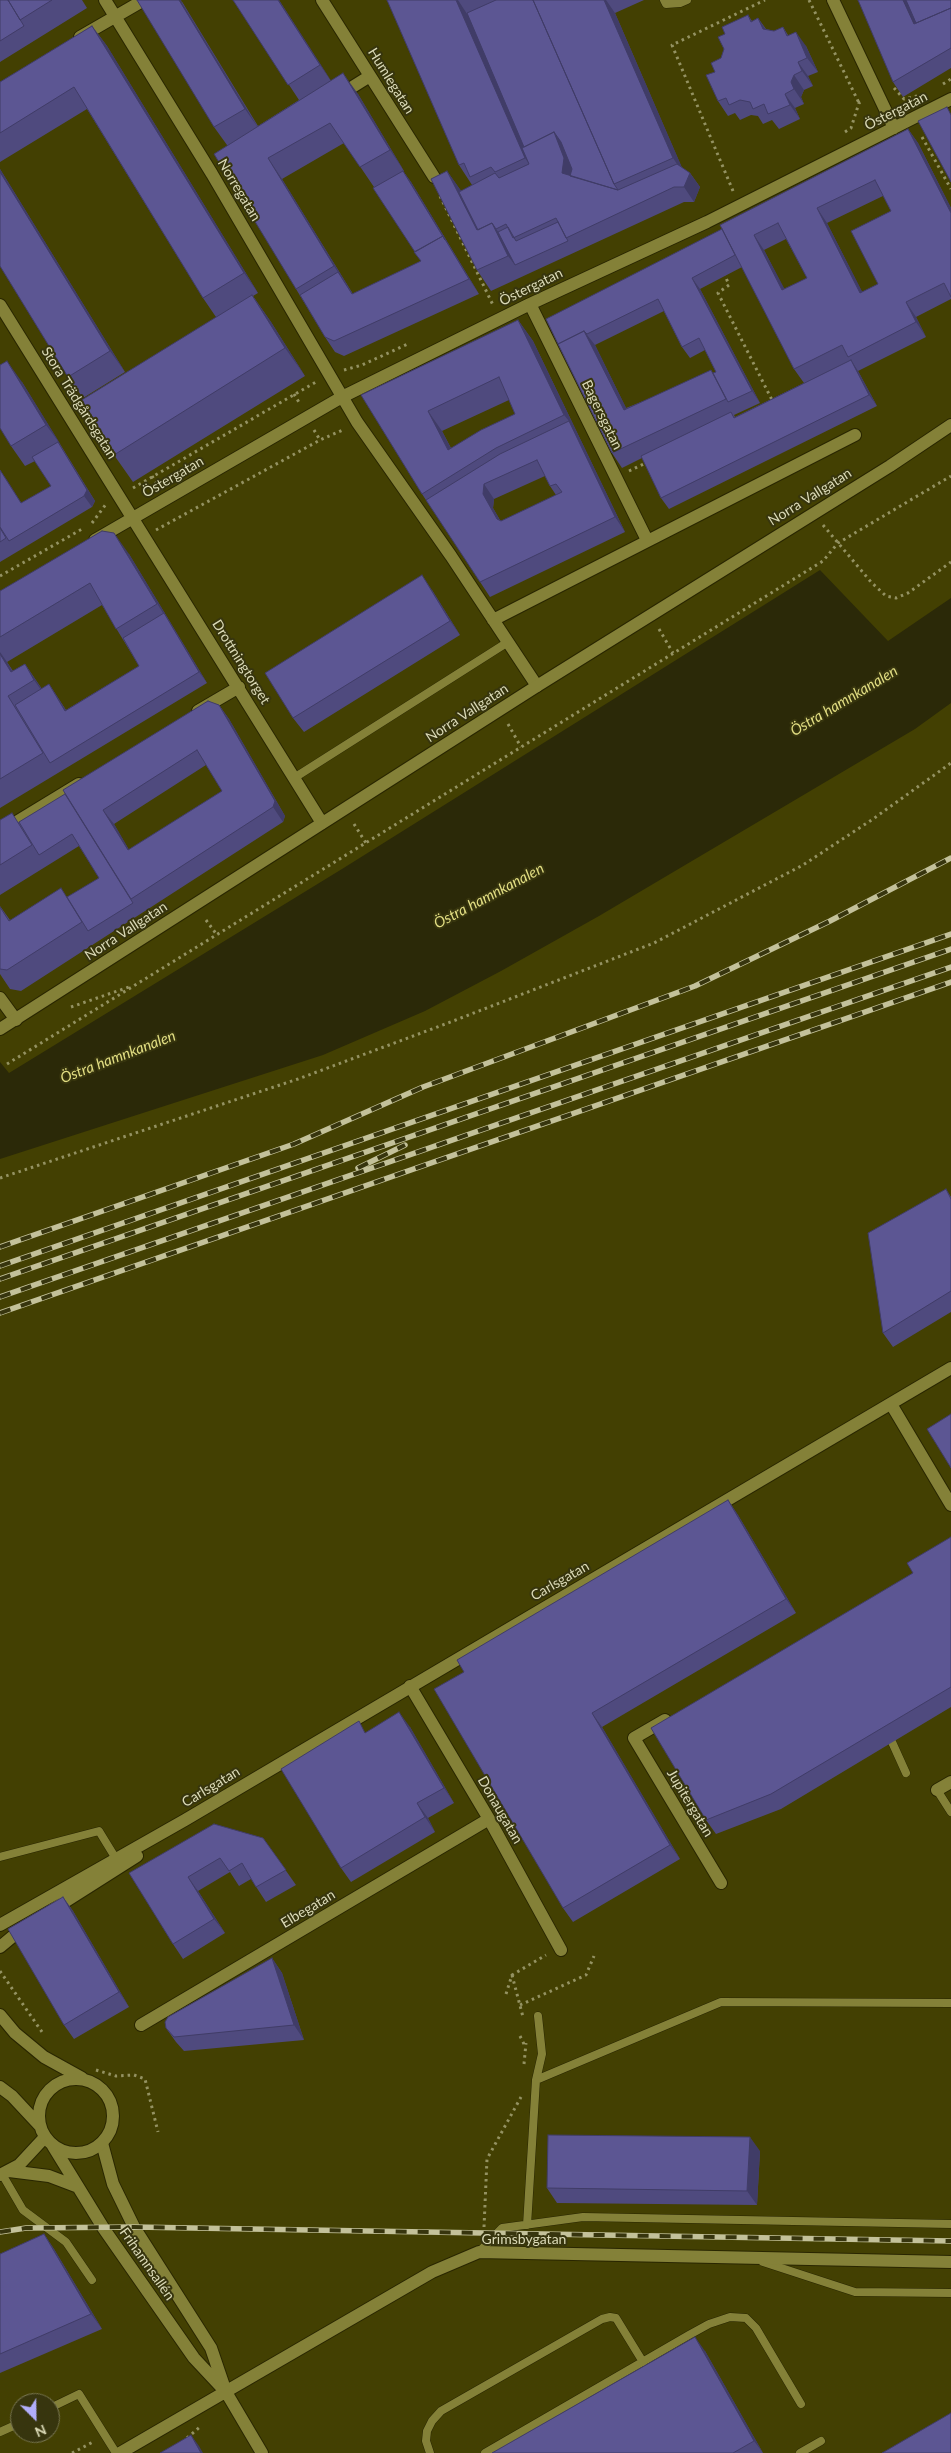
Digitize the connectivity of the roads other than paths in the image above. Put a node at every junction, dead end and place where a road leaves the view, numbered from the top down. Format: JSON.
{"nodes":[{"id":1,"x":105,"y":0,"type":"edge"},
{"id":2,"x":144,"y":0,"type":"edge"},
{"id":3,"x":322,"y":0,"type":"edge"},
{"id":4,"x":664,"y":0,"type":"edge"},
{"id":5,"x":688,"y":0,"type":"edge"},
{"id":6,"x":833,"y":0,"type":"edge"},
{"id":7,"x":115,"y":17,"type":"junction"},
{"id":8,"x":66,"y":46,"type":"edge"},
{"id":9,"x":370,"y":76,"type":"junction"},
{"id":10,"x":951,"y":99,"type":"edge"},
{"id":11,"x":329,"y":102,"type":"edge"},
{"id":12,"x":894,"y":128,"type":"junction"},
{"id":13,"x":434,"y":177,"type":"edge"},
{"id":14,"x":530,"y":304,"type":"junction"},
{"id":15,"x":0,"y":305,"type":"edge"},
{"id":16,"x":342,"y":397,"type":"junction"},
{"id":17,"x":951,"y":425,"type":"edge"},
{"id":18,"x":855,"y":435,"type":"dead end"},
{"id":19,"x":133,"y":517,"type":"junction"},
{"id":20,"x":647,"y":540,"type":"junction"},
{"id":21,"x":83,"y":547,"type":"edge"},
{"id":22,"x":494,"y":620,"type":"junction"},
{"id":23,"x":508,"y":642,"type":"junction"},
{"id":24,"x":239,"y":686,"type":"junction"},
{"id":25,"x":536,"y":686,"type":"junction"},
{"id":26,"x":188,"y":718,"type":"edge"},
{"id":27,"x":94,"y":775,"type":"edge"},
{"id":28,"x":294,"y":778,"type":"junction"},
{"id":29,"x":322,"y":823,"type":"junction"},
{"id":30,"x":0,"y":832,"type":"edge"},
{"id":31,"x":0,"y":998,"type":"edge"},
{"id":32,"x":16,"y":1020,"type":"junction"},
{"id":33,"x":0,"y":1029,"type":"edge"},
{"id":34,"x":951,"y":1368,"type":"edge"},
{"id":35,"x":891,"y":1404,"type":"junction"},
{"id":36,"x":951,"y":1505,"type":"edge"},
{"id":37,"x":410,"y":1686,"type":"junction"},
{"id":38,"x":677,"y":1713,"type":"edge"},
{"id":39,"x":892,"y":1742,"type":"edge"},
{"id":40,"x":906,"y":1774,"type":"dead end"},
{"id":41,"x":951,"y":1782,"type":"edge"},
{"id":42,"x":937,"y":1790,"type":"joint"},
{"id":43,"x":951,"y":1812,"type":"edge"},
{"id":44,"x":489,"y":1819,"type":"junction"},
{"id":45,"x":0,"y":1857,"type":"edge"},
{"id":46,"x":119,"y":1864,"type":"junction"},
{"id":47,"x":721,"y":1883,"type":"dead end"},
{"id":48,"x":0,"y":1925,"type":"edge"},
{"id":49,"x":0,"y":1948,"type":"edge"},
{"id":50,"x":560,"y":1950,"type":"road end"},
{"id":51,"x":951,"y":2003,"type":"edge"},
{"id":52,"x":0,"y":2015,"type":"edge"},
{"id":53,"x":538,"y":2016,"type":"dead end"},
{"id":54,"x":141,"y":2025,"type":"dead end"},
{"id":55,"x":86,"y":2080,"type":"junction"},
{"id":56,"x":536,"y":2080,"type":"junction"},
{"id":57,"x":0,"y":2087,"type":"edge"},
{"id":58,"x":46,"y":2136,"type":"junction"},
{"id":59,"x":102,"y":2143,"type":"junction"},
{"id":60,"x":4,"y":2173,"type":"edge"},
{"id":61,"x":78,"y":2187,"type":"junction"},
{"id":62,"x":527,"y":2224,"type":"junction"},
{"id":63,"x":951,"y":2224,"type":"edge"},
{"id":64,"x":479,"y":2252,"type":"junction"},
{"id":65,"x":750,"y":2257,"type":"junction"},
{"id":66,"x":951,"y":2262,"type":"edge"},
{"id":67,"x":92,"y":2280,"type":"dead end"},
{"id":68,"x":951,"y":2294,"type":"edge"},
{"id":69,"x":643,"y":2362,"type":"junction"},
{"id":70,"x":226,"y":2392,"type":"junction"},
{"id":71,"x":60,"y":2403,"type":"edge"},
{"id":72,"x":801,"y":2404,"type":"dead end"},
{"id":73,"x":821,"y":2440,"type":"dead end"},
{"id":74,"x":116,"y":2453,"type":"edge"},
{"id":75,"x":120,"y":2453,"type":"edge"},
{"id":76,"x":262,"y":2453,"type":"edge"},
{"id":77,"x":430,"y":2453,"type":"edge"},
{"id":78,"x":485,"y":2453,"type":"edge"},
{"id":79,"x":800,"y":2453,"type":"edge"}],
"edges":[{"from":1,"to":7,"type":"street","name":"Norregatan"},
{"from":2,"to":7,"type":"street"},
{"from":3,"to":9,"type":"street","name":"Humlegatan"},
{"from":4,"to":5,"type":"lane"},
{"from":6,"to":12,"type":"street"},
{"from":7,"to":8,"type":"street"},
{"from":7,"to":16,"type":"street","name":"Norregatan"},
{"from":9,"to":11,"type":"street"},
{"from":9,"to":13,"type":"street","name":"Humlegatan"},
{"from":10,"to":12,"type":"street","name":"Östergatan"},
{"from":12,"to":14,"type":"street","name":"Östergatan"},
{"from":14,"to":16,"type":"street","name":"Östergatan"},
{"from":14,"to":20,"type":"street","name":"Bagersgatan"},
{"from":15,"to":19,"type":"street","name":"Stora Trädgårdsgatan"},
{"from":16,"to":19,"type":"street","name":"Östergatan"},
{"from":16,"to":22,"type":"street"},
{"from":17,"to":25,"type":"street","name":"Norra Vallgatan"},
{"from":18,"to":20,"type":"street"},
{"from":19,"to":21,"type":"street","name":"Östergatan"},
{"from":19,"to":24,"type":"street","name":"Drottningtorget"},
{"from":20,"to":22,"type":"street"},
{"from":22,"to":23,"type":"street"},
{"from":23,"to":25,"type":"street"},
{"from":23,"to":28,"type":"lane"},
{"from":24,"to":26,"type":"street"},
{"from":24,"to":28,"type":"street","name":"Drottningtorget"},
{"from":25,"to":29,"type":"street","name":"Norra Vallgatan"},
{"from":27,"to":30,"type":"street"},
{"from":28,"to":29,"type":"street","name":"Drottningtorget"},
{"from":29,"to":32,"type":"street","name":"Norra Vallgatan"},
{"from":31,"to":32,"type":"street"},
{"from":32,"to":33,"type":"street","name":"Norra Vallgatan"},
{"from":34,"to":35,"type":"street","name":"Carlsgatan"},
{"from":35,"to":36,"type":"street"},
{"from":35,"to":37,"type":"street","name":"Carlsgatan"},
{"from":37,"to":44,"type":"street","name":"Donaugatan"},
{"from":37,"to":46,"type":"street","name":"Carlsgatan"},
{"from":38,"to":47,"type":"street","name":"Jupitergatan"},
{"from":39,"to":40,"type":"lane"},
{"from":41,"to":42,"type":"street"},
{"from":42,"to":43,"type":"lane"},
{"from":44,"to":50,"type":"street","name":"Donaugatan"},
{"from":44,"to":54,"type":"street","name":"Elbegatan"},
{"from":45,"to":46,"type":"lane"},
{"from":46,"to":48,"type":"street","name":"Carlsgatan"},
{"from":46,"to":49,"type":"street","name":"Carlsgatan"},
{"from":51,"to":56,"type":"lane"},
{"from":52,"to":55,"type":"street"},
{"from":53,"to":56,"type":"lane"},
{"from":55,"to":58,"type":"street"},
{"from":55,"to":59,"type":"street"},
{"from":56,"to":62,"type":"lane"},
{"from":57,"to":58,"type":"street","name":"Frihamnsallén"},
{"from":58,"to":59,"type":"street"},
{"from":58,"to":60,"type":"street"},
{"from":58,"to":61,"type":"street","name":"Frihamnsallén"},
{"from":59,"to":70,"type":"street","name":"Frihamnsallén"},
{"from":60,"to":61,"type":"street"},
{"from":60,"to":67,"type":"lane"},
{"from":61,"to":70,"type":"street","name":"Frihamnsallén"},
{"from":62,"to":63,"type":"lane"},
{"from":62,"to":64,"type":"lane"},
{"from":64,"to":65,"type":"street","name":"Grimsbygatan"},
{"from":64,"to":70,"type":"street","name":"Grimsbygatan"},
{"from":65,"to":66,"type":"street","name":"Grimsbygatan"},
{"from":65,"to":68,"type":"lane"},
{"from":69,"to":72,"type":"lane"},
{"from":69,"to":77,"type":"lane"},
{"from":69,"to":78,"type":"lane"},
{"from":70,"to":75,"type":"street","name":"Grimsbygatan"},
{"from":70,"to":76,"type":"street","name":"Frihamnsallén"},
{"from":71,"to":74,"type":"lane"},
{"from":73,"to":79,"type":"lane"}]}
